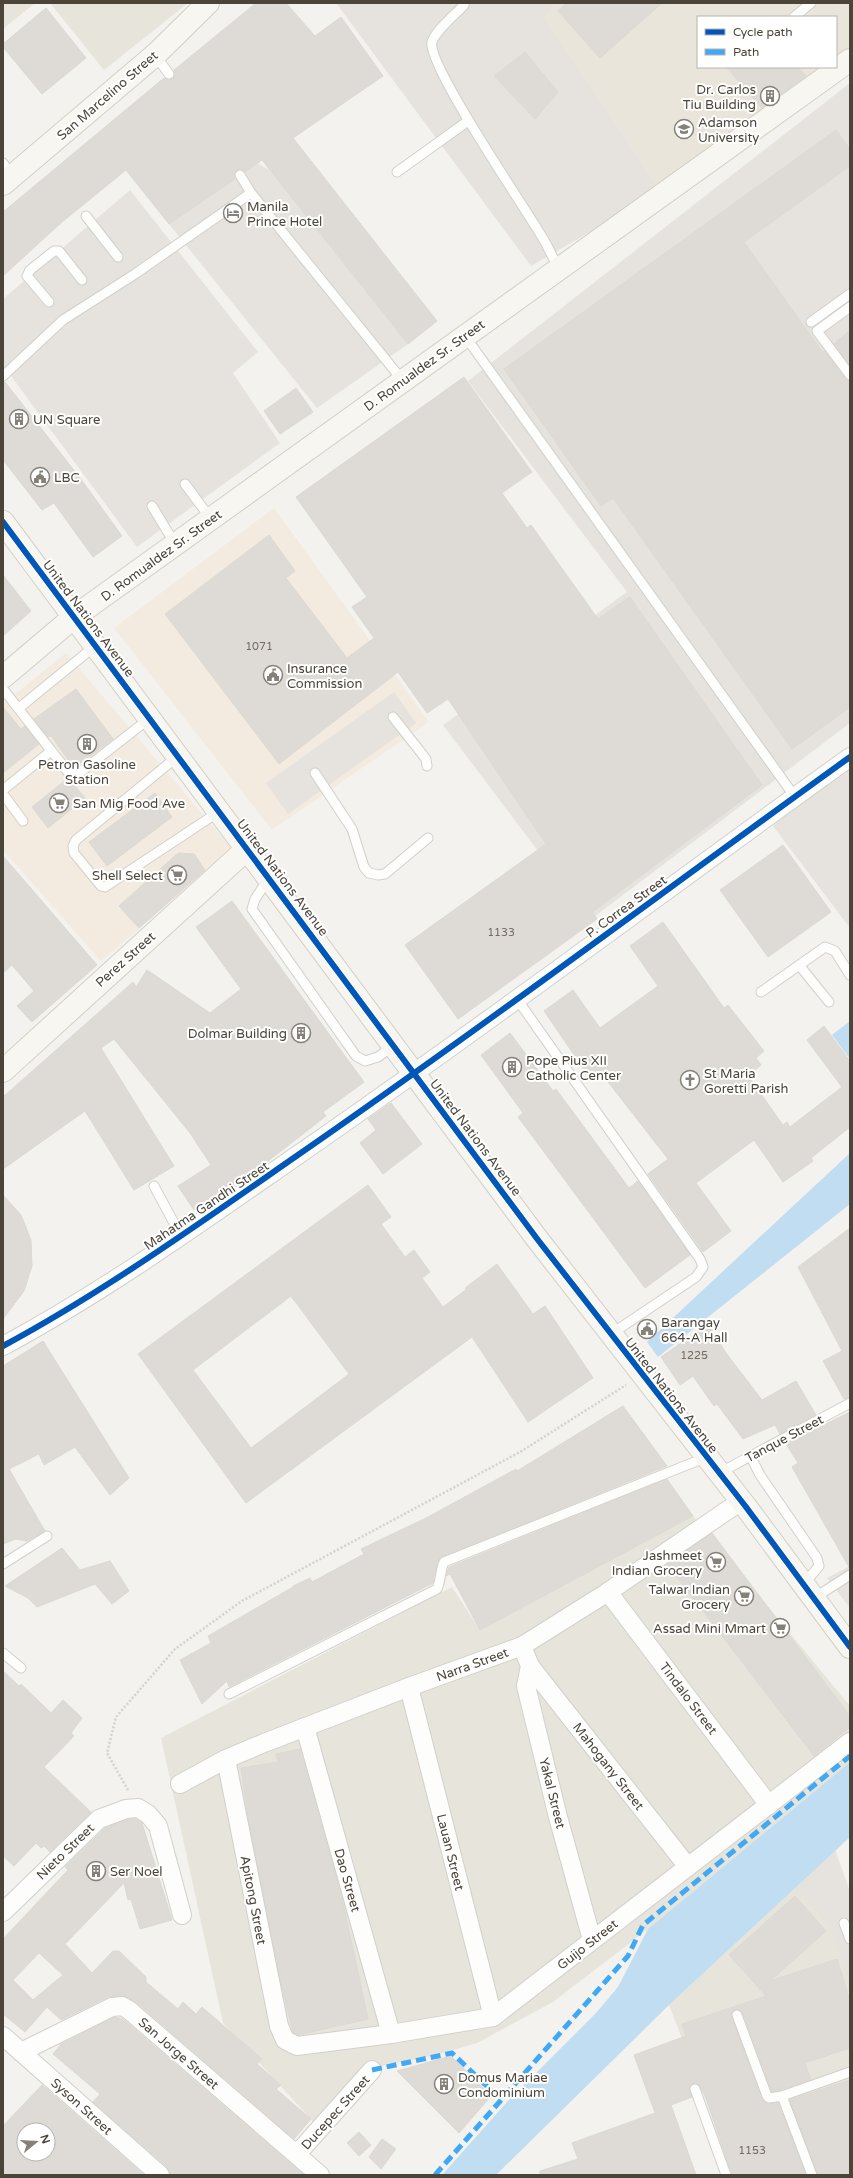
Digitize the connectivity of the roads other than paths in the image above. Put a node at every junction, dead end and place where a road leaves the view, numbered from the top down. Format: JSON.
{"nodes":[{"id":1,"x":208,"y":3,"type":"edge"},
{"id":2,"x":463,"y":3,"type":"edge"},
{"id":3,"x":811,"y":3,"type":"edge"},
{"id":4,"x":795,"y":16,"type":"edge"},
{"id":5,"x":155,"y":54,"type":"junction"},
{"id":6,"x":850,"y":60,"type":"edge"},
{"id":7,"x":169,"y":74,"type":"dead end"},
{"id":8,"x":468,"y":120,"type":"junction"},
{"id":9,"x":397,"y":172,"type":"dead end"},
{"id":10,"x":6,"y":174,"type":"edge"},
{"id":11,"x":240,"y":176,"type":"dead end"},
{"id":12,"x":251,"y":193,"type":"junction"},
{"id":13,"x":86,"y":216,"type":"dead end"},
{"id":14,"x":118,"y":257,"type":"dead end"},
{"id":15,"x":559,"y":269,"type":"junction"},
{"id":16,"x":82,"y":280,"type":"dead end"},
{"id":17,"x":850,"y":294,"type":"edge"},
{"id":18,"x":49,"y":302,"type":"dead end"},
{"id":19,"x":850,"y":306,"type":"edge"},
{"id":20,"x":811,"y":322,"type":"dead end"},
{"id":21,"x":465,"y":336,"type":"junction"},
{"id":22,"x":850,"y":375,"type":"edge"},
{"id":23,"x":3,"y":376,"type":"edge"},
{"id":24,"x":403,"y":380,"type":"junction"},
{"id":25,"x":186,"y":484,"type":"dead end"},
{"id":26,"x":152,"y":506,"type":"dead end"},
{"id":27,"x":211,"y":519,"type":"junction"},
{"id":28,"x":3,"y":522,"type":"edge"},
{"id":29,"x":176,"y":544,"type":"junction"},
{"id":30,"x":74,"y":617,"type":"junction"},
{"id":31,"x":95,"y":646,"type":"junction"},
{"id":32,"x":3,"y":676,"type":"edge"},
{"id":33,"x":3,"y":689,"type":"edge"},
{"id":34,"x":18,"y":708,"type":"junction"},
{"id":35,"x":393,"y":717,"type":"dead end"},
{"id":36,"x":150,"y":718,"type":"junction"},
{"id":37,"x":51,"y":751,"type":"junction"},
{"id":38,"x":178,"y":756,"type":"junction"},
{"id":39,"x":850,"y":757,"type":"edge"},
{"id":40,"x":427,"y":766,"type":"dead end"},
{"id":41,"x":315,"y":773,"type":"dead end"},
{"id":42,"x":3,"y":790,"type":"edge"},
{"id":43,"x":3,"y":794,"type":"edge"},
{"id":44,"x":795,"y":797,"type":"junction"},
{"id":45,"x":220,"y":811,"type":"junction"},
{"id":46,"x":23,"y":821,"type":"dead end"},
{"id":47,"x":428,"y":838,"type":"dead end"},
{"id":48,"x":248,"y":848,"type":"junction"},
{"id":49,"x":270,"y":877,"type":"junction"},
{"id":50,"x":799,"y":965,"type":"junction"},
{"id":51,"x":850,"y":975,"type":"edge"},
{"id":52,"x":761,"y":992,"type":"dead end"},
{"id":53,"x":517,"y":999,"type":"junction"},
{"id":54,"x":829,"y":1002,"type":"dead end"},
{"id":55,"x":394,"y":1045,"type":"junction"},
{"id":56,"x":3,"y":1071,"type":"edge"},
{"id":57,"x":416,"y":1074,"type":"junction"},
{"id":58,"x":154,"y":1186,"type":"dead end"},
{"id":59,"x":181,"y":1236,"type":"junction"},
{"id":60,"x":611,"y":1334,"type":"junction"},
{"id":61,"x":3,"y":1346,"type":"edge"},
{"id":62,"x":850,"y":1403,"type":"edge"},
{"id":63,"x":750,"y":1455,"type":"junction"},
{"id":64,"x":713,"y":1465,"type":"junction"},
{"id":65,"x":741,"y":1501,"type":"junction"},
{"id":66,"x":47,"y":1536,"type":"dead end"},
{"id":67,"x":3,"y":1564,"type":"edge"},
{"id":68,"x":850,"y":1575,"type":"edge"},
{"id":69,"x":809,"y":1591,"type":"junction"},
{"id":70,"x":608,"y":1592,"type":"junction"},
{"id":71,"x":522,"y":1646,"type":"junction"},
{"id":72,"x":850,"y":1647,"type":"edge"},
{"id":73,"x":3,"y":1652,"type":"edge"},
{"id":74,"x":530,"y":1666,"type":"junction"},
{"id":75,"x":21,"y":1668,"type":"dead end"},
{"id":76,"x":409,"y":1687,"type":"junction"},
{"id":77,"x":229,"y":1694,"type":"dead end"},
{"id":78,"x":305,"y":1727,"type":"junction"},
{"id":79,"x":850,"y":1742,"type":"edge"},
{"id":80,"x":226,"y":1759,"type":"junction"},
{"id":81,"x":180,"y":1784,"type":"dead end"},
{"id":82,"x":769,"y":1805,"type":"junction"},
{"id":83,"x":688,"y":1867,"type":"junction"},
{"id":84,"x":3,"y":1912,"type":"edge"},
{"id":85,"x":182,"y":1915,"type":"dead end"},
{"id":86,"x":844,"y":1923,"type":"dead end"},
{"id":87,"x":850,"y":1939,"type":"edge"},
{"id":88,"x":592,"y":1940,"type":"junction"},
{"id":89,"x":737,"y":2015,"type":"dead end"},
{"id":90,"x":493,"y":2017,"type":"junction"},
{"id":91,"x":391,"y":2034,"type":"junction"},
{"id":92,"x":3,"y":2036,"type":"edge"},
{"id":93,"x":285,"y":2040,"type":"joint"},
{"id":94,"x":21,"y":2052,"type":"junction"},
{"id":95,"x":372,"y":2070,"type":"dead end"},
{"id":96,"x":850,"y":2072,"type":"edge"},
{"id":97,"x":695,"y":2089,"type":"dead end"},
{"id":98,"x":782,"y":2096,"type":"junction"},
{"id":99,"x":297,"y":2154,"type":"junction"},
{"id":100,"x":160,"y":2175,"type":"edge"},
{"id":101,"x":320,"y":2175,"type":"edge"},
{"id":102,"x":726,"y":2175,"type":"edge"},
{"id":103,"x":812,"y":2175,"type":"edge"}],
"edges":[{"from":1,"to":5,"type":"main road","name":"San Marcelino Street"},
{"from":2,"to":8,"type":"lane"},
{"from":3,"to":4,"type":"lane"},
{"from":5,"to":7,"type":"lane"},
{"from":5,"to":10,"type":"main road","name":"San Marcelino Street"},
{"from":6,"to":15,"type":"main road","name":"D. Romualdez Sr. Street"},
{"from":8,"to":9,"type":"lane"},
{"from":8,"to":15,"type":"lane"},
{"from":11,"to":12,"type":"lane"},
{"from":12,"to":23,"type":"lane"},
{"from":12,"to":24,"type":"lane"},
{"from":13,"to":14,"type":"lane"},
{"from":15,"to":21,"type":"main road","name":"D. Romualdez Sr. Street"},
{"from":16,"to":18,"type":"lane"},
{"from":17,"to":20,"type":"lane"},
{"from":19,"to":22,"type":"lane"},
{"from":21,"to":24,"type":"main road","name":"D. Romualdez Sr. Street"},
{"from":21,"to":44,"type":"lane"},
{"from":24,"to":27,"type":"main road","name":"D. Romualdez Sr. Street"},
{"from":25,"to":27,"type":"lane"},
{"from":26,"to":29,"type":"lane"},
{"from":27,"to":29,"type":"main road","name":"D. Romualdez Sr. Street"},
{"from":28,"to":30,"type":"main road","name":"United Nations Avenue"},
{"from":29,"to":30,"type":"main road","name":"D. Romualdez Sr. Street"},
{"from":30,"to":31,"type":"main road","name":"United Nations Avenue"},
{"from":30,"to":32,"type":"main road","name":"D. Romualdez Sr. Street"},
{"from":31,"to":34,"type":"lane"},
{"from":31,"to":36,"type":"main road","name":"United Nations Avenue"},
{"from":33,"to":34,"type":"lane"},
{"from":34,"to":37,"type":"lane"},
{"from":35,"to":40,"type":"lane"},
{"from":36,"to":37,"type":"lane"},
{"from":36,"to":38,"type":"main road","name":"United Nations Avenue"},
{"from":37,"to":42,"type":"lane"},
{"from":38,"to":45,"type":"main road","name":"United Nations Avenue"},
{"from":38,"to":45,"type":"lane"},
{"from":39,"to":44,"type":"street","name":"P. Correa Street"},
{"from":41,"to":47,"type":"lane"},
{"from":43,"to":46,"type":"lane"},
{"from":44,"to":53,"type":"street","name":"P. Correa Street"},
{"from":45,"to":48,"type":"main road","name":"United Nations Avenue"},
{"from":48,"to":49,"type":"main road","name":"United Nations Avenue"},
{"from":48,"to":56,"type":"main road","name":"Perez Street"},
{"from":49,"to":55,"type":"main road","name":"United Nations Avenue"},
{"from":49,"to":55,"type":"lane"},
{"from":50,"to":51,"type":"lane"},
{"from":50,"to":52,"type":"lane"},
{"from":50,"to":54,"type":"lane"},
{"from":53,"to":57,"type":"street","name":"P. Correa Street"},
{"from":53,"to":60,"type":"lane"},
{"from":55,"to":57,"type":"main road","name":"United Nations Avenue"},
{"from":57,"to":59,"type":"street","name":"Mahatma Gandhi Street"},
{"from":57,"to":60,"type":"main road","name":"United Nations Avenue"},
{"from":58,"to":59,"type":"lane"},
{"from":59,"to":61,"type":"street","name":"Mahatma Gandhi Street"},
{"from":60,"to":64,"type":"main road","name":"United Nations Avenue"},
{"from":62,"to":63,"type":"lane","name":"Tanque Street"},
{"from":63,"to":64,"type":"lane","name":"Tanque Street"},
{"from":63,"to":69,"type":"lane"},
{"from":64,"to":65,"type":"main road","name":"United Nations Avenue"},
{"from":64,"to":77,"type":"lane","name":"Tanque Street"},
{"from":65,"to":69,"type":"main road","name":"United Nations Avenue"},
{"from":65,"to":70,"type":"street","name":"Narra Street"},
{"from":66,"to":67,"type":"lane"},
{"from":68,"to":69,"type":"lane"},
{"from":69,"to":72,"type":"main road","name":"United Nations Avenue"},
{"from":70,"to":71,"type":"street","name":"Narra Street"},
{"from":70,"to":82,"type":"street","name":"Tindalo Street"},
{"from":71,"to":74,"type":"street"},
{"from":71,"to":76,"type":"street","name":"Narra Street"},
{"from":73,"to":75,"type":"lane"},
{"from":74,"to":83,"type":"street","name":"Mahogany Street"},
{"from":74,"to":88,"type":"street","name":"Yakal Street"},
{"from":76,"to":78,"type":"street","name":"Narra Street"},
{"from":76,"to":90,"type":"street","name":"Lauan Street"},
{"from":78,"to":80,"type":"street","name":"Narra Street"},
{"from":78,"to":91,"type":"street","name":"Dao Street"},
{"from":79,"to":82,"type":"street","name":"Guijo Street"},
{"from":80,"to":81,"type":"street","name":"Narra Street"},
{"from":80,"to":93,"type":"street","name":"Apitong Street"},
{"from":82,"to":83,"type":"street","name":"Guijo Street"},
{"from":83,"to":88,"type":"street","name":"Guijo Street"},
{"from":84,"to":85,"type":"street","name":"Nieto Street"},
{"from":86,"to":87,"type":"lane"},
{"from":88,"to":90,"type":"street","name":"Guijo Street"},
{"from":89,"to":98,"type":"lane"},
{"from":90,"to":91,"type":"street","name":"Guijo Street"},
{"from":91,"to":93,"type":"street","name":"Guijo Street"},
{"from":92,"to":94,"type":"street","name":"Syson Street"},
{"from":94,"to":99,"type":"street","name":"San Jorge Street"},
{"from":94,"to":100,"type":"street","name":"Syson Street"},
{"from":95,"to":99,"type":"street","name":"Ducepec Street"},
{"from":96,"to":98,"type":"lane"},
{"from":97,"to":102,"type":"lane"},
{"from":98,"to":103,"type":"lane"},
{"from":99,"to":101,"type":"street","name":"San Jorge Street"}]}
